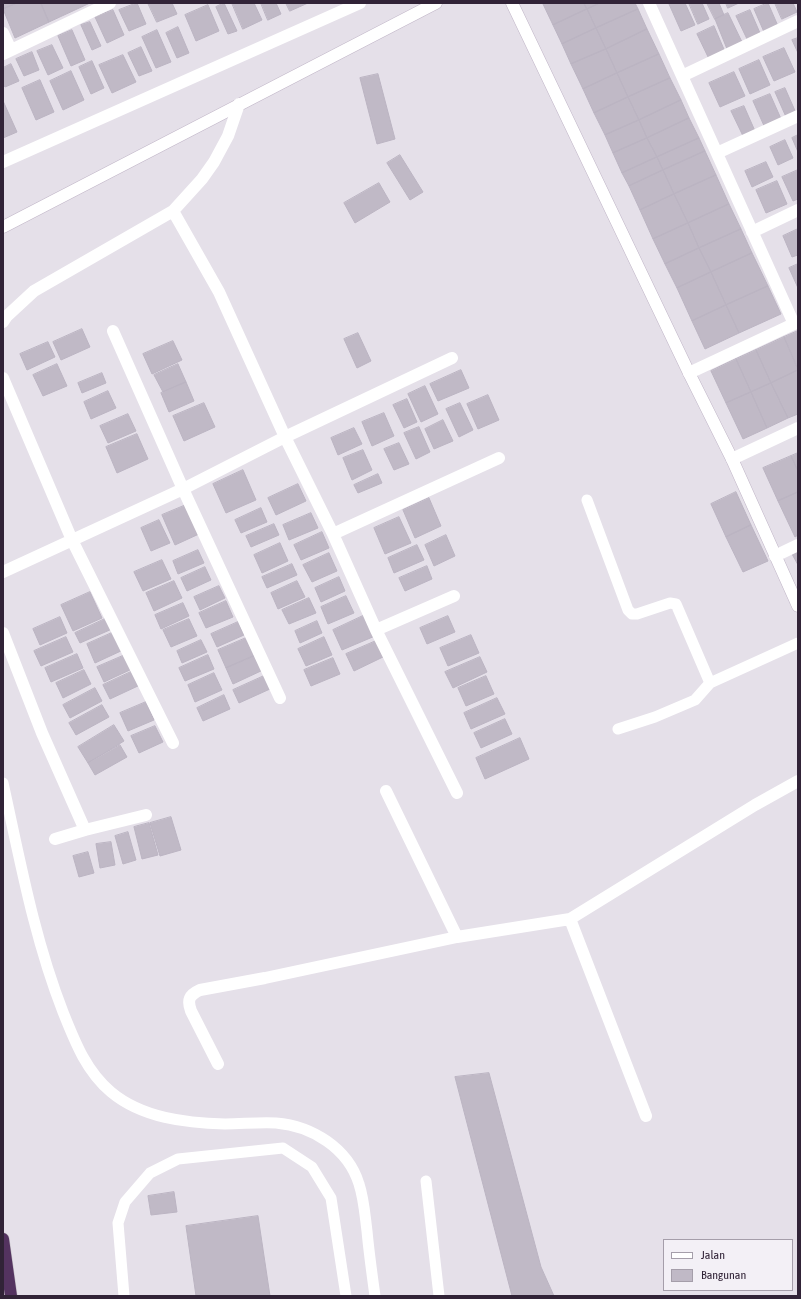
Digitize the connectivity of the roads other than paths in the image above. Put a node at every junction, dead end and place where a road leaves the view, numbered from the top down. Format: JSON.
{"nodes":[{"id":1,"x":360,"y":3,"type":"edge"},
{"id":2,"x":436,"y":3,"type":"edge"},
{"id":3,"x":512,"y":3,"type":"edge"},
{"id":4,"x":649,"y":3,"type":"edge"},
{"id":5,"x":107,"y":4,"type":"edge"},
{"id":6,"x":798,"y":21,"type":"edge"},
{"id":7,"x":3,"y":33,"type":"edge"},
{"id":8,"x":7,"y":52,"type":"edge"},
{"id":9,"x":682,"y":76,"type":"junction"},
{"id":10,"x":239,"y":104,"type":"junction"},
{"id":11,"x":798,"y":116,"type":"edge"},
{"id":12,"x":717,"y":153,"type":"junction"},
{"id":13,"x":3,"y":162,"type":"edge"},
{"id":14,"x":798,"y":210,"type":"edge"},
{"id":15,"x":174,"y":211,"type":"junction"},
{"id":16,"x":3,"y":226,"type":"edge"},
{"id":17,"x":752,"y":232,"type":"junction"},
{"id":18,"x":3,"y":322,"type":"edge"},
{"id":19,"x":796,"y":323,"type":"edge"},
{"id":20,"x":113,"y":331,"type":"dead end"},
{"id":21,"x":452,"y":358,"type":"dead end"},
{"id":22,"x":689,"y":373,"type":"junction"},
{"id":23,"x":3,"y":378,"type":"edge"},
{"id":24,"x":798,"y":428,"type":"edge"},
{"id":25,"x":285,"y":437,"type":"junction"},
{"id":26,"x":499,"y":458,"type":"dead end"},
{"id":27,"x":732,"y":459,"type":"junction"},
{"id":28,"x":183,"y":489,"type":"junction"},
{"id":29,"x":587,"y":500,"type":"dead end"},
{"id":30,"x":332,"y":534,"type":"junction"},
{"id":31,"x":72,"y":540,"type":"junction"},
{"id":32,"x":798,"y":545,"type":"edge"},
{"id":33,"x":775,"y":556,"type":"junction"},
{"id":34,"x":3,"y":572,"type":"edge"},
{"id":35,"x":454,"y":596,"type":"dead end"},
{"id":36,"x":798,"y":606,"type":"edge"},
{"id":37,"x":376,"y":630,"type":"junction"},
{"id":38,"x":3,"y":633,"type":"edge"},
{"id":39,"x":798,"y":643,"type":"edge"},
{"id":40,"x":710,"y":683,"type":"junction"},
{"id":41,"x":280,"y":698,"type":"dead end"},
{"id":42,"x":618,"y":729,"type":"dead end"},
{"id":43,"x":172,"y":744,"type":"dead end"},
{"id":44,"x":798,"y":781,"type":"edge"},
{"id":45,"x":3,"y":783,"type":"edge"},
{"id":46,"x":386,"y":792,"type":"dead end"},
{"id":47,"x":457,"y":793,"type":"dead end"},
{"id":48,"x":146,"y":815,"type":"dead end"},
{"id":49,"x":85,"y":830,"type":"junction"},
{"id":50,"x":55,"y":839,"type":"dead end"},
{"id":51,"x":570,"y":919,"type":"junction"},
{"id":52,"x":456,"y":937,"type":"junction"},
{"id":53,"x":218,"y":1064,"type":"dead end"},
{"id":54,"x":646,"y":1116,"type":"dead end"},
{"id":55,"x":426,"y":1181,"type":"dead end"},
{"id":56,"x":3,"y":1239,"type":"edge"},
{"id":57,"x":11,"y":1296,"type":"edge"},
{"id":58,"x":124,"y":1296,"type":"edge"},
{"id":59,"x":346,"y":1296,"type":"edge"},
{"id":60,"x":375,"y":1296,"type":"edge"},
{"id":61,"x":439,"y":1296,"type":"edge"}],
"edges":[{"from":1,"to":13,"type":"street"},
{"from":2,"to":10,"type":"street"},
{"from":3,"to":22,"type":"street"},
{"from":4,"to":9,"type":"street"},
{"from":5,"to":8,"type":"street"},
{"from":6,"to":9,"type":"street"},
{"from":7,"to":8,"type":"street"},
{"from":9,"to":12,"type":"street"},
{"from":10,"to":15,"type":"street"},
{"from":10,"to":16,"type":"street"},
{"from":11,"to":12,"type":"street"},
{"from":12,"to":17,"type":"street"},
{"from":14,"to":17,"type":"street"},
{"from":15,"to":18,"type":"street"},
{"from":15,"to":25,"type":"street"},
{"from":17,"to":19,"type":"street"},
{"from":19,"to":22,"type":"street"},
{"from":20,"to":28,"type":"street"},
{"from":21,"to":25,"type":"street"},
{"from":22,"to":27,"type":"street"},
{"from":23,"to":31,"type":"street"},
{"from":24,"to":27,"type":"street"},
{"from":25,"to":28,"type":"street"},
{"from":25,"to":30,"type":"street"},
{"from":26,"to":30,"type":"street"},
{"from":27,"to":33,"type":"street"},
{"from":28,"to":31,"type":"street"},
{"from":28,"to":41,"type":"street"},
{"from":29,"to":40,"type":"lane"},
{"from":30,"to":37,"type":"street"},
{"from":31,"to":34,"type":"street"},
{"from":31,"to":43,"type":"street"},
{"from":32,"to":33,"type":"street"},
{"from":33,"to":36,"type":"street"},
{"from":35,"to":37,"type":"street"},
{"from":37,"to":47,"type":"street"},
{"from":38,"to":49,"type":"street"},
{"from":39,"to":40,"type":"lane"},
{"from":40,"to":42,"type":"lane"},
{"from":44,"to":51,"type":"street"},
{"from":45,"to":60,"type":"lane"},
{"from":46,"to":52,"type":"street"},
{"from":48,"to":49,"type":"street"},
{"from":49,"to":50,"type":"street"},
{"from":51,"to":52,"type":"street"},
{"from":51,"to":54,"type":"street"},
{"from":52,"to":53,"type":"street"},
{"from":55,"to":61,"type":"lane"},
{"from":56,"to":57,"type":"highway"},
{"from":58,"to":59,"type":"lane"}]}
